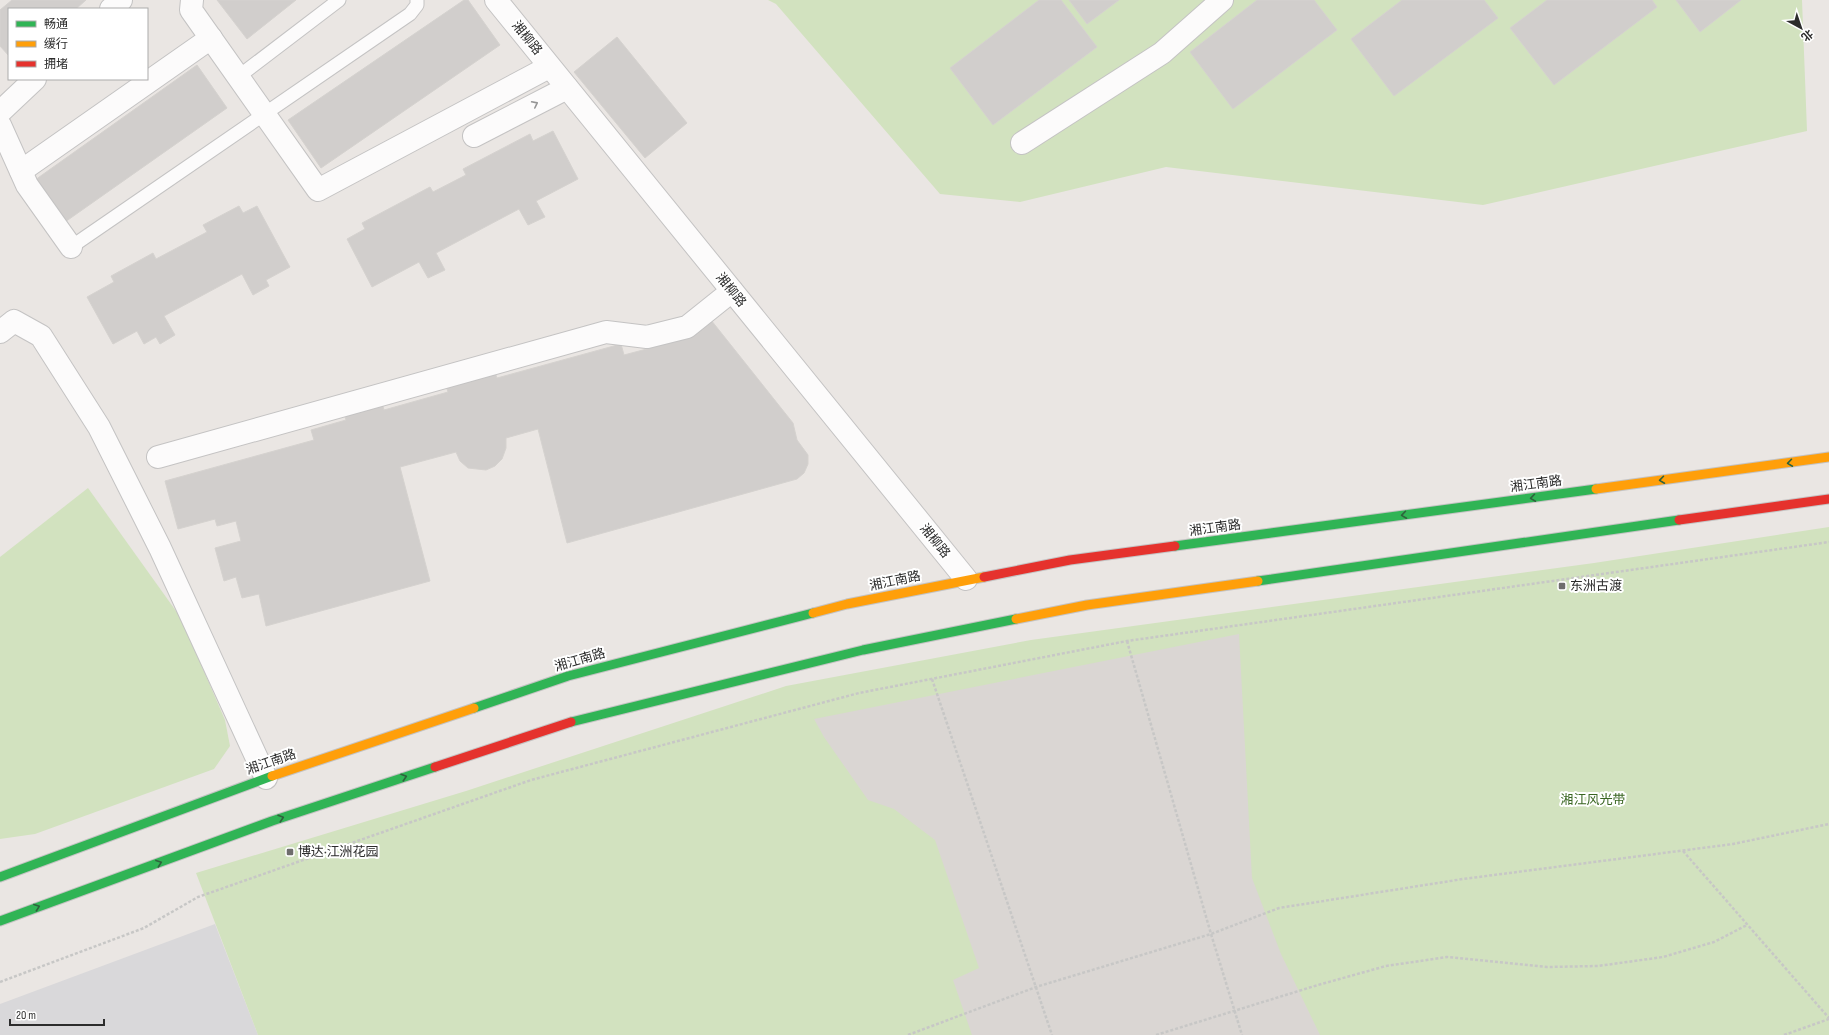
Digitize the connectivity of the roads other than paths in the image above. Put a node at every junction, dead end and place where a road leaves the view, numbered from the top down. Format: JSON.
{"nodes":[{"id":1,"x":121,"y":0,"type":"edge"},
{"id":2,"x":192,"y":0,"type":"edge"},
{"id":3,"x":339,"y":0,"type":"edge"},
{"id":4,"x":417,"y":0,"type":"edge"},
{"id":5,"x":496,"y":0,"type":"edge"},
{"id":6,"x":1222,"y":0,"type":"edge"},
{"id":7,"x":112,"y":8,"type":"edge"},
{"id":8,"x":210,"y":38,"type":"junction"},
{"id":9,"x":550,"y":67,"type":"junction"},
{"id":10,"x":238,"y":78,"type":"junction"},
{"id":11,"x":34,"y":80,"type":"edge"},
{"id":12,"x":568,"y":88,"type":"junction"},
{"id":13,"x":492,"y":97,"type":"junction"},
{"id":14,"x":0,"y":112,"type":"edge"},
{"id":15,"x":264,"y":115,"type":"junction"},
{"id":16,"x":503,"y":120,"type":"junction"},
{"id":17,"x":0,"y":125,"type":"edge"},
{"id":18,"x":474,"y":136,"type":"dead end"},
{"id":19,"x":1022,"y":143,"type":"dead end"},
{"id":20,"x":21,"y":171,"type":"junction"},
{"id":21,"x":71,"y":247,"type":"joint"},
{"id":22,"x":732,"y":291,"type":"junction"},
{"id":23,"x":0,"y":332,"type":"edge"},
{"id":24,"x":158,"y":457,"type":"dead end"},
{"id":25,"x":1829,"y":457,"type":"edge"},
{"id":26,"x":1829,"y":499,"type":"edge"},
{"id":27,"x":966,"y":579,"type":"junction"},
{"id":28,"x":266,"y":778,"type":"junction"},
{"id":29,"x":0,"y":877,"type":"edge"},
{"id":30,"x":0,"y":921,"type":"edge"}],
"edges":[{"from":1,"to":7,"type":"street"},
{"from":2,"to":8,"type":"street"},
{"from":3,"to":10,"type":"lane"},
{"from":4,"to":15,"type":"lane"},
{"from":5,"to":9,"type":"street","name":"湘柳路"},
{"from":6,"to":19,"type":"street"},
{"from":8,"to":10,"type":"street"},
{"from":8,"to":20,"type":"street"},
{"from":9,"to":12,"type":"street","name":"湘柳路"},
{"from":9,"to":13,"type":"street"},
{"from":10,"to":15,"type":"street"},
{"from":11,"to":14,"type":"street"},
{"from":16,"to":12,"type":"street","one_way":true},
{"from":12,"to":22,"type":"street","name":"湘柳路"},
{"from":13,"to":15,"type":"street"},
{"from":13,"to":16,"type":"street"},
{"from":15,"to":21,"type":"lane"},
{"from":16,"to":18,"type":"street"},
{"from":17,"to":20,"type":"street"},
{"from":20,"to":21,"type":"street"},
{"from":22,"to":24,"type":"street"},
{"from":22,"to":27,"type":"street","name":"湘柳路"},
{"from":23,"to":28,"type":"street"},
{"from":25,"to":27,"type":"main road","name":"湘江南路","one_way":true},
{"from":30,"to":26,"type":"main road","one_way":true},
{"from":27,"to":28,"type":"main road","name":"湘江南路"},
{"from":28,"to":29,"type":"main road","name":"湘江南路"}]}
